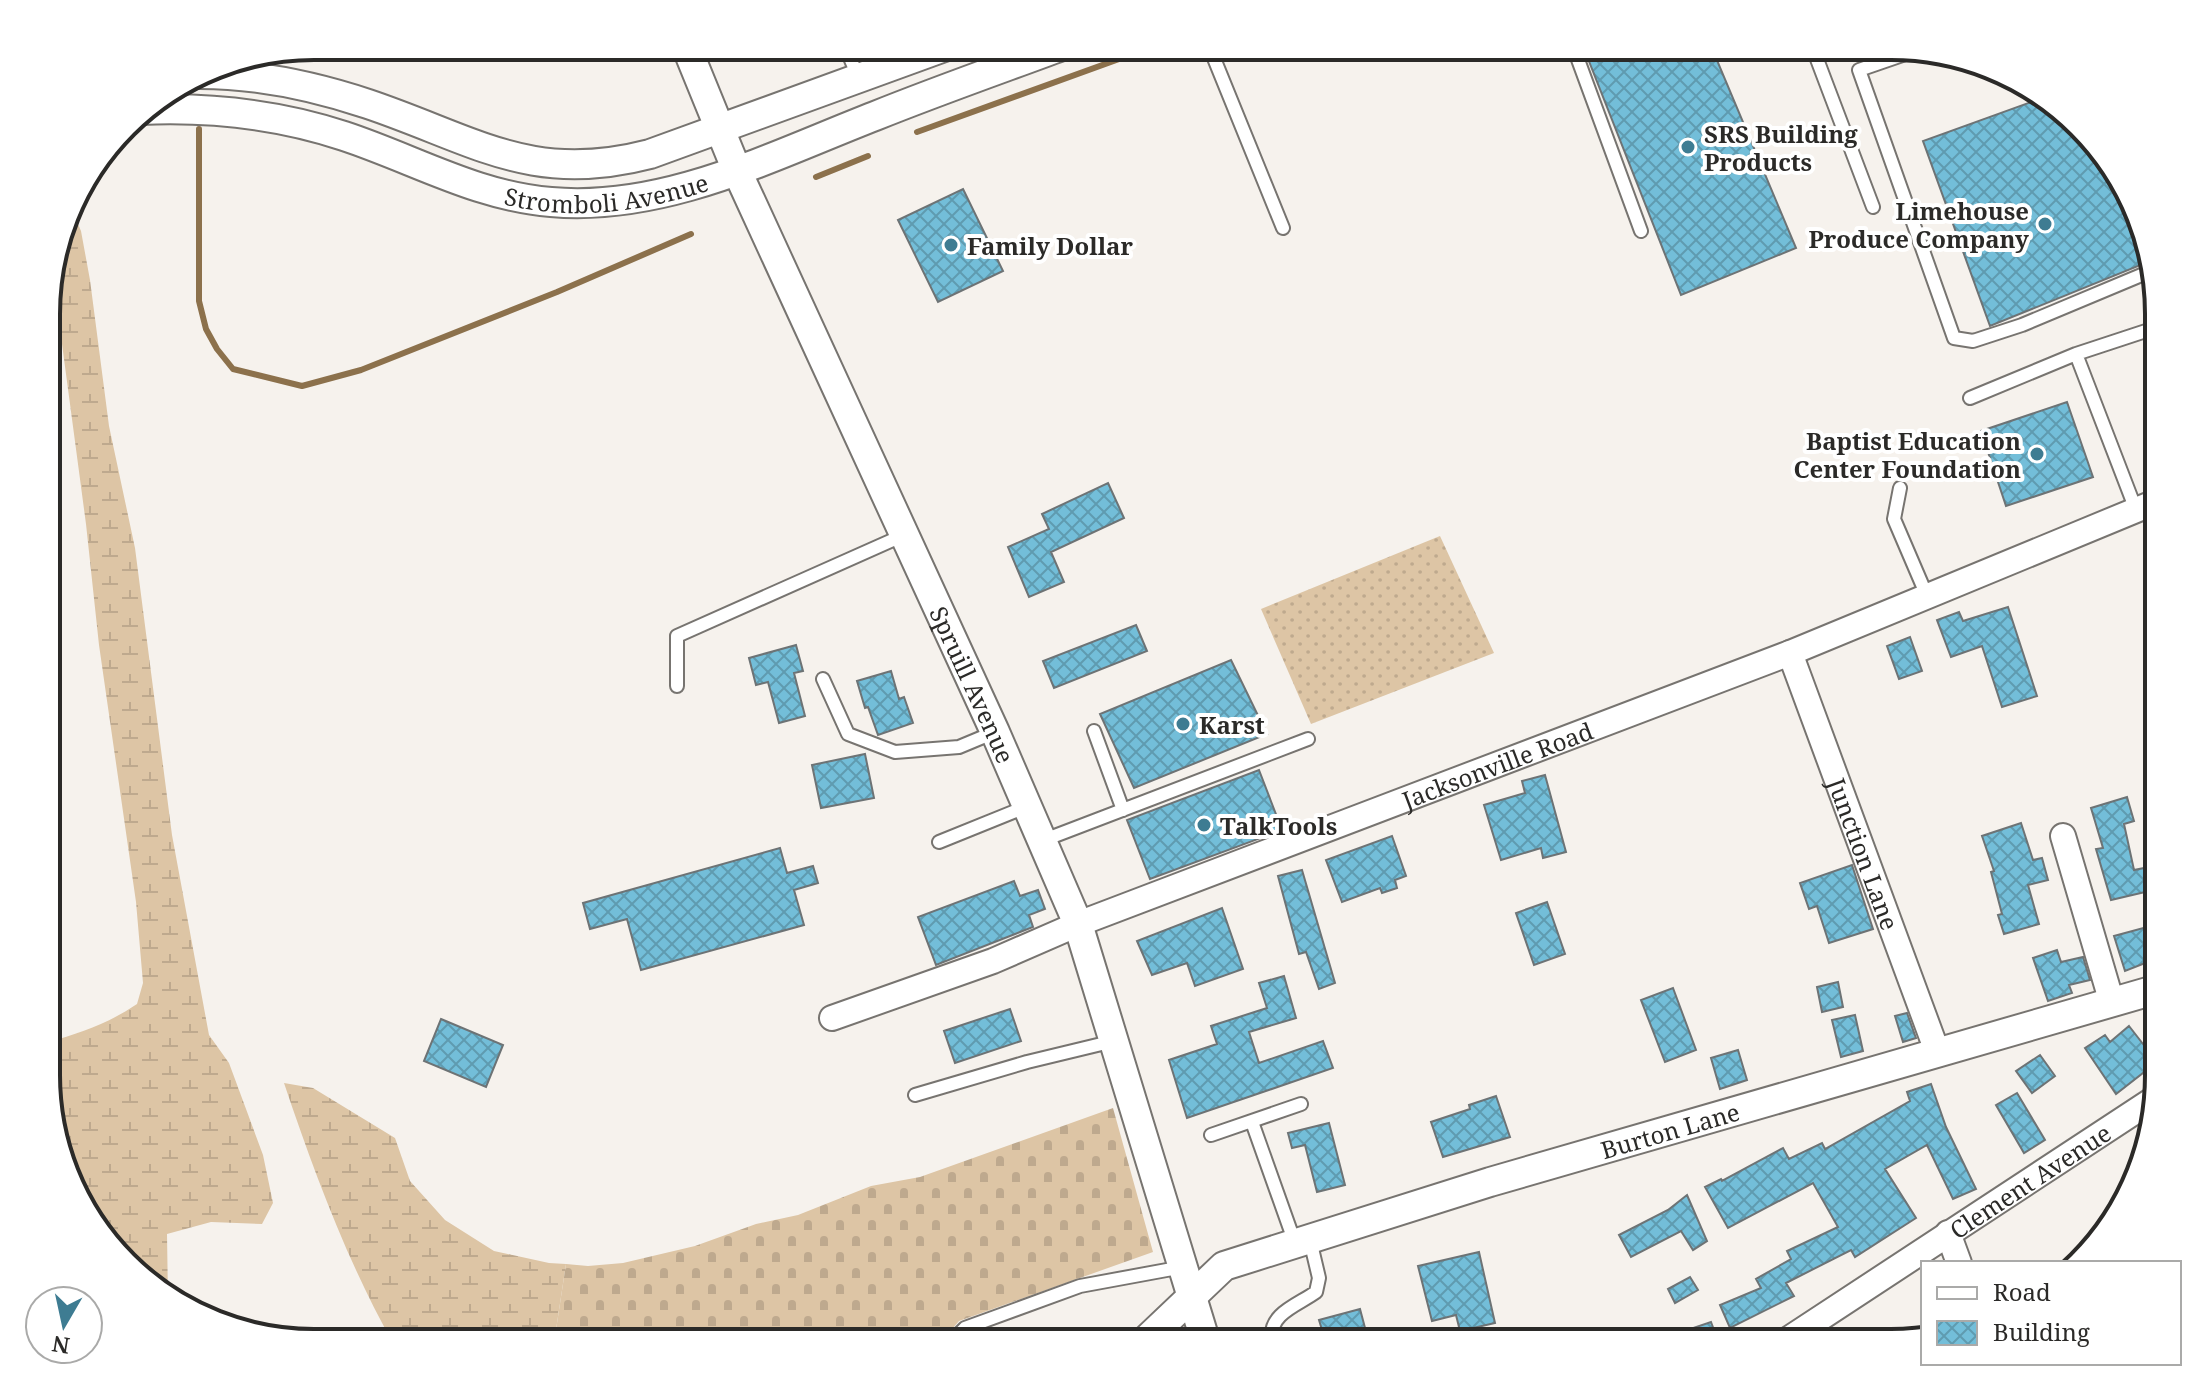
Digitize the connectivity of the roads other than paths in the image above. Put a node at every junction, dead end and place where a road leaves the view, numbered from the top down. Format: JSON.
{"nodes":[{"id":1,"x":692,"y":60,"type":"edge"},
{"id":2,"x":851,"y":60,"type":"edge"},
{"id":3,"x":910,"y":60,"type":"edge"},
{"id":4,"x":1024,"y":60,"type":"edge"},
{"id":5,"x":1215,"y":60,"type":"edge"},
{"id":6,"x":1578,"y":60,"type":"edge"},
{"id":7,"x":1817,"y":60,"type":"edge"},
{"id":8,"x":1880,"y":60,"type":"edge"},
{"id":9,"x":224,"y":76,"type":"edge"},
{"id":10,"x":859,"y":79,"type":"junction"},
{"id":11,"x":165,"y":109,"type":"edge"},
{"id":12,"x":721,"y":130,"type":"junction"},
{"id":13,"x":737,"y":171,"type":"junction"},
{"id":14,"x":1873,"y":207,"type":"dead end"},
{"id":15,"x":1283,"y":228,"type":"dead end"},
{"id":16,"x":1641,"y":231,"type":"dead end"},
{"id":17,"x":2141,"y":275,"type":"edge"},
{"id":18,"x":2144,"y":332,"type":"edge"},
{"id":19,"x":2076,"y":354,"type":"junction"},
{"id":20,"x":1970,"y":398,"type":"dead end"},
{"id":21,"x":1900,"y":488,"type":"dead end"},
{"id":22,"x":2144,"y":500,"type":"edge"},
{"id":23,"x":2144,"y":507,"type":"edge"},
{"id":24,"x":904,"y":535,"type":"junction"},
{"id":25,"x":1927,"y":596,"type":"junction"},
{"id":26,"x":1790,"y":653,"type":"junction"},
{"id":27,"x":823,"y":679,"type":"dead end"},
{"id":28,"x":677,"y":686,"type":"dead end"},
{"id":29,"x":1094,"y":731,"type":"dead end"},
{"id":30,"x":995,"y":732,"type":"junction"},
{"id":31,"x":1308,"y":739,"type":"dead end"},
{"id":32,"x":1028,"y":806,"type":"junction"},
{"id":33,"x":1123,"y":810,"type":"junction"},
{"id":34,"x":2063,"y":836,"type":"dead end"},
{"id":35,"x":1044,"y":840,"type":"junction"},
{"id":36,"x":939,"y":842,"type":"dead end"},
{"id":37,"x":1078,"y":924,"type":"junction"},
{"id":38,"x":2144,"y":993,"type":"edge"},
{"id":39,"x":2112,"y":1003,"type":"junction"},
{"id":40,"x":832,"y":1018,"type":"dead end"},
{"id":41,"x":1114,"y":1041,"type":"junction"},
{"id":42,"x":1938,"y":1054,"type":"junction"},
{"id":43,"x":915,"y":1095,"type":"dead end"},
{"id":44,"x":1301,"y":1104,"type":"dead end"},
{"id":45,"x":2142,"y":1107,"type":"edge"},
{"id":46,"x":1252,"y":1122,"type":"junction"},
{"id":47,"x":1211,"y":1135,"type":"dead end"},
{"id":48,"x":1948,"y":1233,"type":"junction"},
{"id":49,"x":1302,"y":1241,"type":"junction"},
{"id":50,"x":1958,"y":1261,"type":"edge"},
{"id":51,"x":1183,"y":1267,"type":"junction"},
{"id":52,"x":1192,"y":1295,"type":"junction"},
{"id":53,"x":1158,"y":1328,"type":"edge"},
{"id":54,"x":1202,"y":1328,"type":"edge"},
{"id":55,"x":1271,"y":1328,"type":"edge"},
{"id":56,"x":1805,"y":1328,"type":"edge"},
{"id":57,"x":964,"y":1329,"type":"edge"}],
"edges":[{"from":1,"to":12,"type":"street","name":"Spruill Avenue"},
{"from":2,"to":10,"type":"lane"},
{"from":3,"to":10,"type":"street","name":"Stromboli Avenue"},
{"from":4,"to":13,"type":"street","name":"Stromboli Avenue"},
{"from":5,"to":15,"type":"lane"},
{"from":6,"to":16,"type":"lane"},
{"from":7,"to":14,"type":"lane"},
{"from":8,"to":17,"type":"lane"},
{"from":9,"to":12,"type":"street","name":"Stromboli Avenue"},
{"from":10,"to":12,"type":"street","name":"Stromboli Avenue"},
{"from":11,"to":13,"type":"street","name":"Stromboli Avenue"},
{"from":12,"to":13,"type":"street","name":"Spruill Avenue"},
{"from":13,"to":24,"type":"street","name":"Spruill Avenue"},
{"from":18,"to":19,"type":"lane"},
{"from":19,"to":20,"type":"lane"},
{"from":19,"to":22,"type":"lane"},
{"from":21,"to":25,"type":"lane"},
{"from":23,"to":25,"type":"street","name":"Jacksonville Road"},
{"from":24,"to":28,"type":"lane"},
{"from":24,"to":30,"type":"street","name":"Spruill Avenue"},
{"from":25,"to":26,"type":"street","name":"Jacksonville Road"},
{"from":26,"to":37,"type":"street","name":"Jacksonville Road"},
{"from":26,"to":42,"type":"street","name":"Junction Lane"},
{"from":27,"to":30,"type":"lane"},
{"from":29,"to":33,"type":"lane"},
{"from":30,"to":32,"type":"street","name":"Spruill Avenue"},
{"from":31,"to":33,"type":"lane"},
{"from":32,"to":35,"type":"street","name":"Spruill Avenue"},
{"from":32,"to":36,"type":"lane"},
{"from":33,"to":35,"type":"lane"},
{"from":34,"to":39,"type":"street"},
{"from":35,"to":37,"type":"street","name":"Spruill Avenue"},
{"from":37,"to":40,"type":"street","name":"Jacksonville Road"},
{"from":37,"to":41,"type":"street","name":"Spruill Avenue"},
{"from":38,"to":39,"type":"street","name":"Burton Lane"},
{"from":39,"to":42,"type":"street","name":"Burton Lane"},
{"from":41,"to":43,"type":"lane"},
{"from":41,"to":51,"type":"street","name":"Spruill Avenue"},
{"from":42,"to":49,"type":"street","name":"Burton Lane"},
{"from":44,"to":46,"type":"lane"},
{"from":45,"to":48,"type":"street","name":"Clement Avenue"},
{"from":46,"to":47,"type":"lane"},
{"from":46,"to":49,"type":"lane"},
{"from":48,"to":50,"type":"street"},
{"from":48,"to":56,"type":"street","name":"Clement Avenue"},
{"from":49,"to":52,"type":"street","name":"Burton Lane"},
{"from":49,"to":55,"type":"lane"},
{"from":51,"to":52,"type":"street","name":"Spruill Avenue"},
{"from":51,"to":57,"type":"lane"},
{"from":52,"to":53,"type":"street","name":"Burton Lane"},
{"from":52,"to":54,"type":"street","name":"Spruill Avenue"}]}
